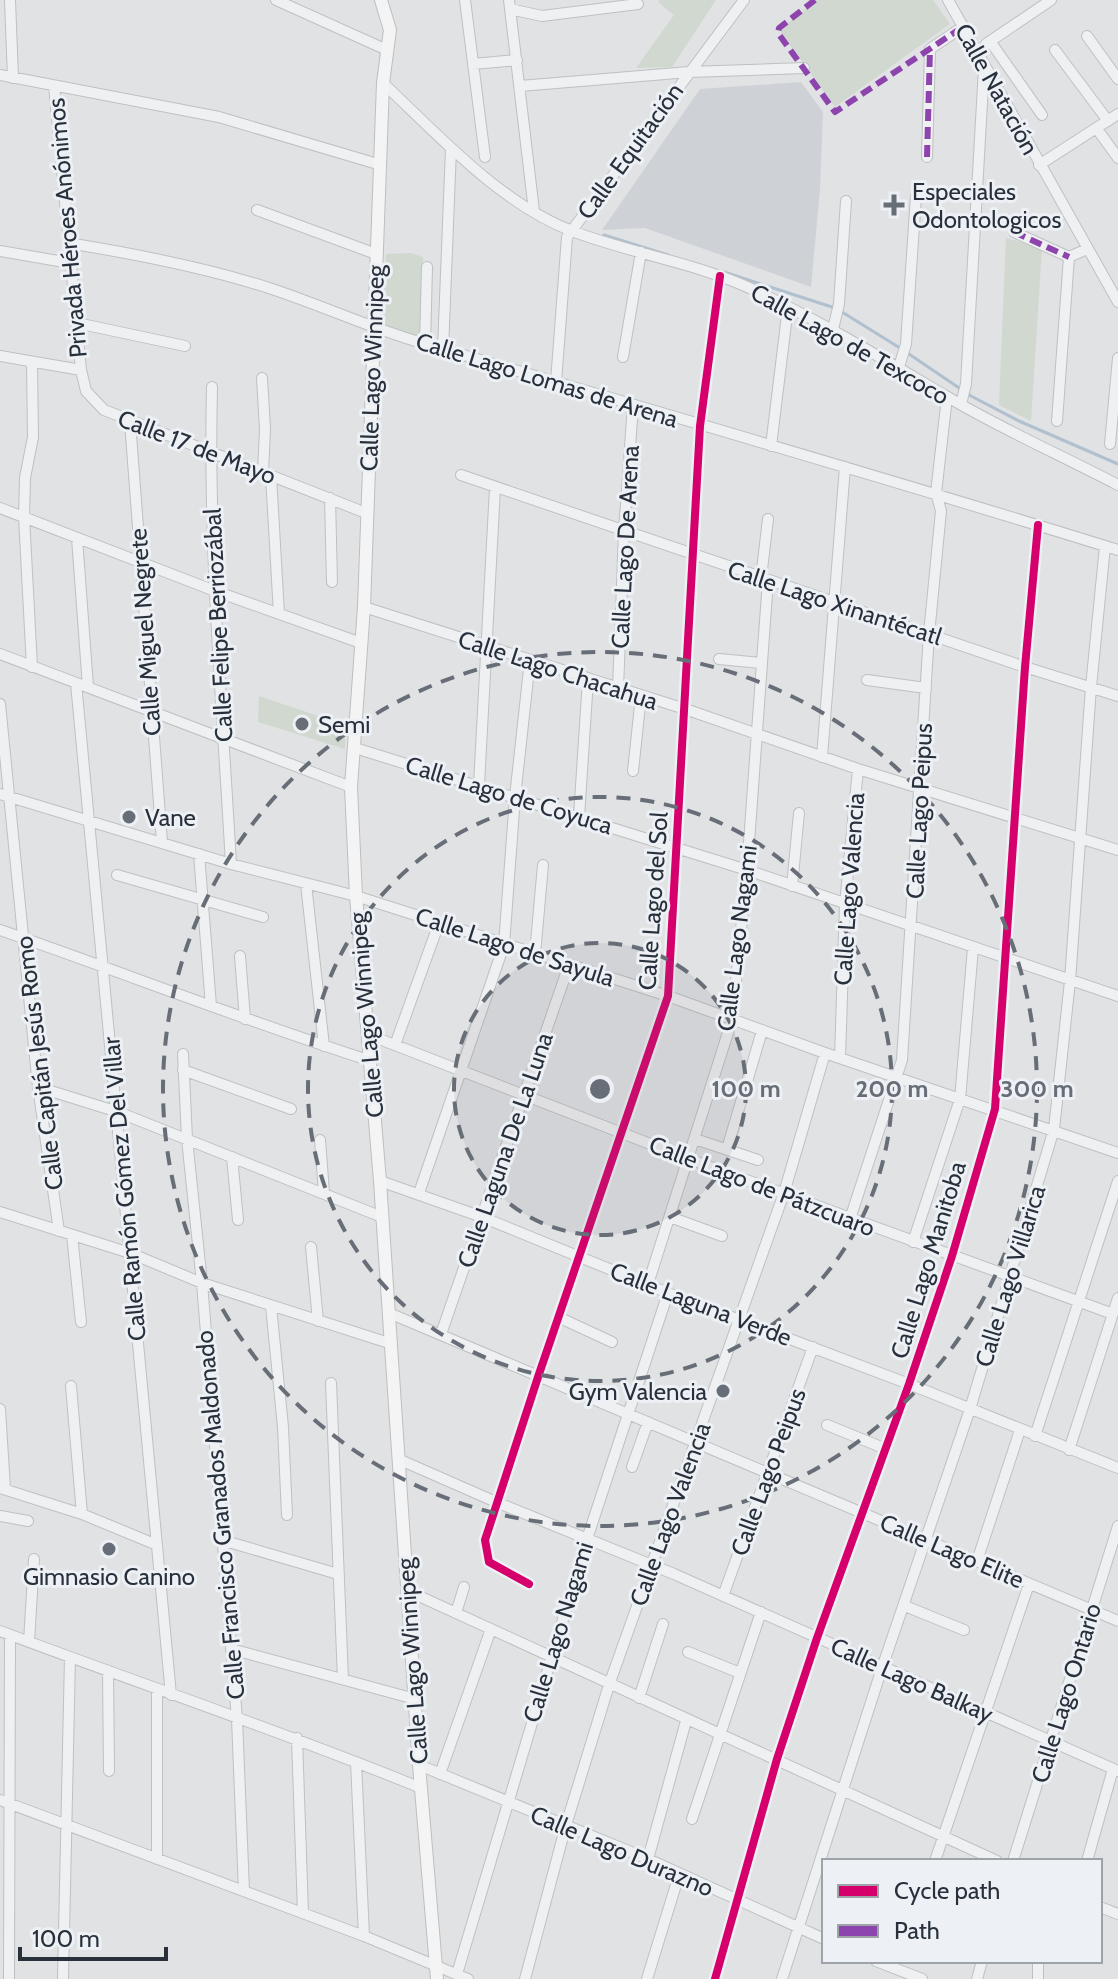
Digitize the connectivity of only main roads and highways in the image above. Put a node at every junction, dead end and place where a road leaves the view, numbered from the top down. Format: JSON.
{"nodes":[{"id":1,"x":381,"y":0,"type":"edge"},
{"id":2,"x":437,"y":1979,"type":"edge"}],
"edges":[{"from":1,"to":2,"type":"main road","name":"Calle Lago Winnipeg"}]}
